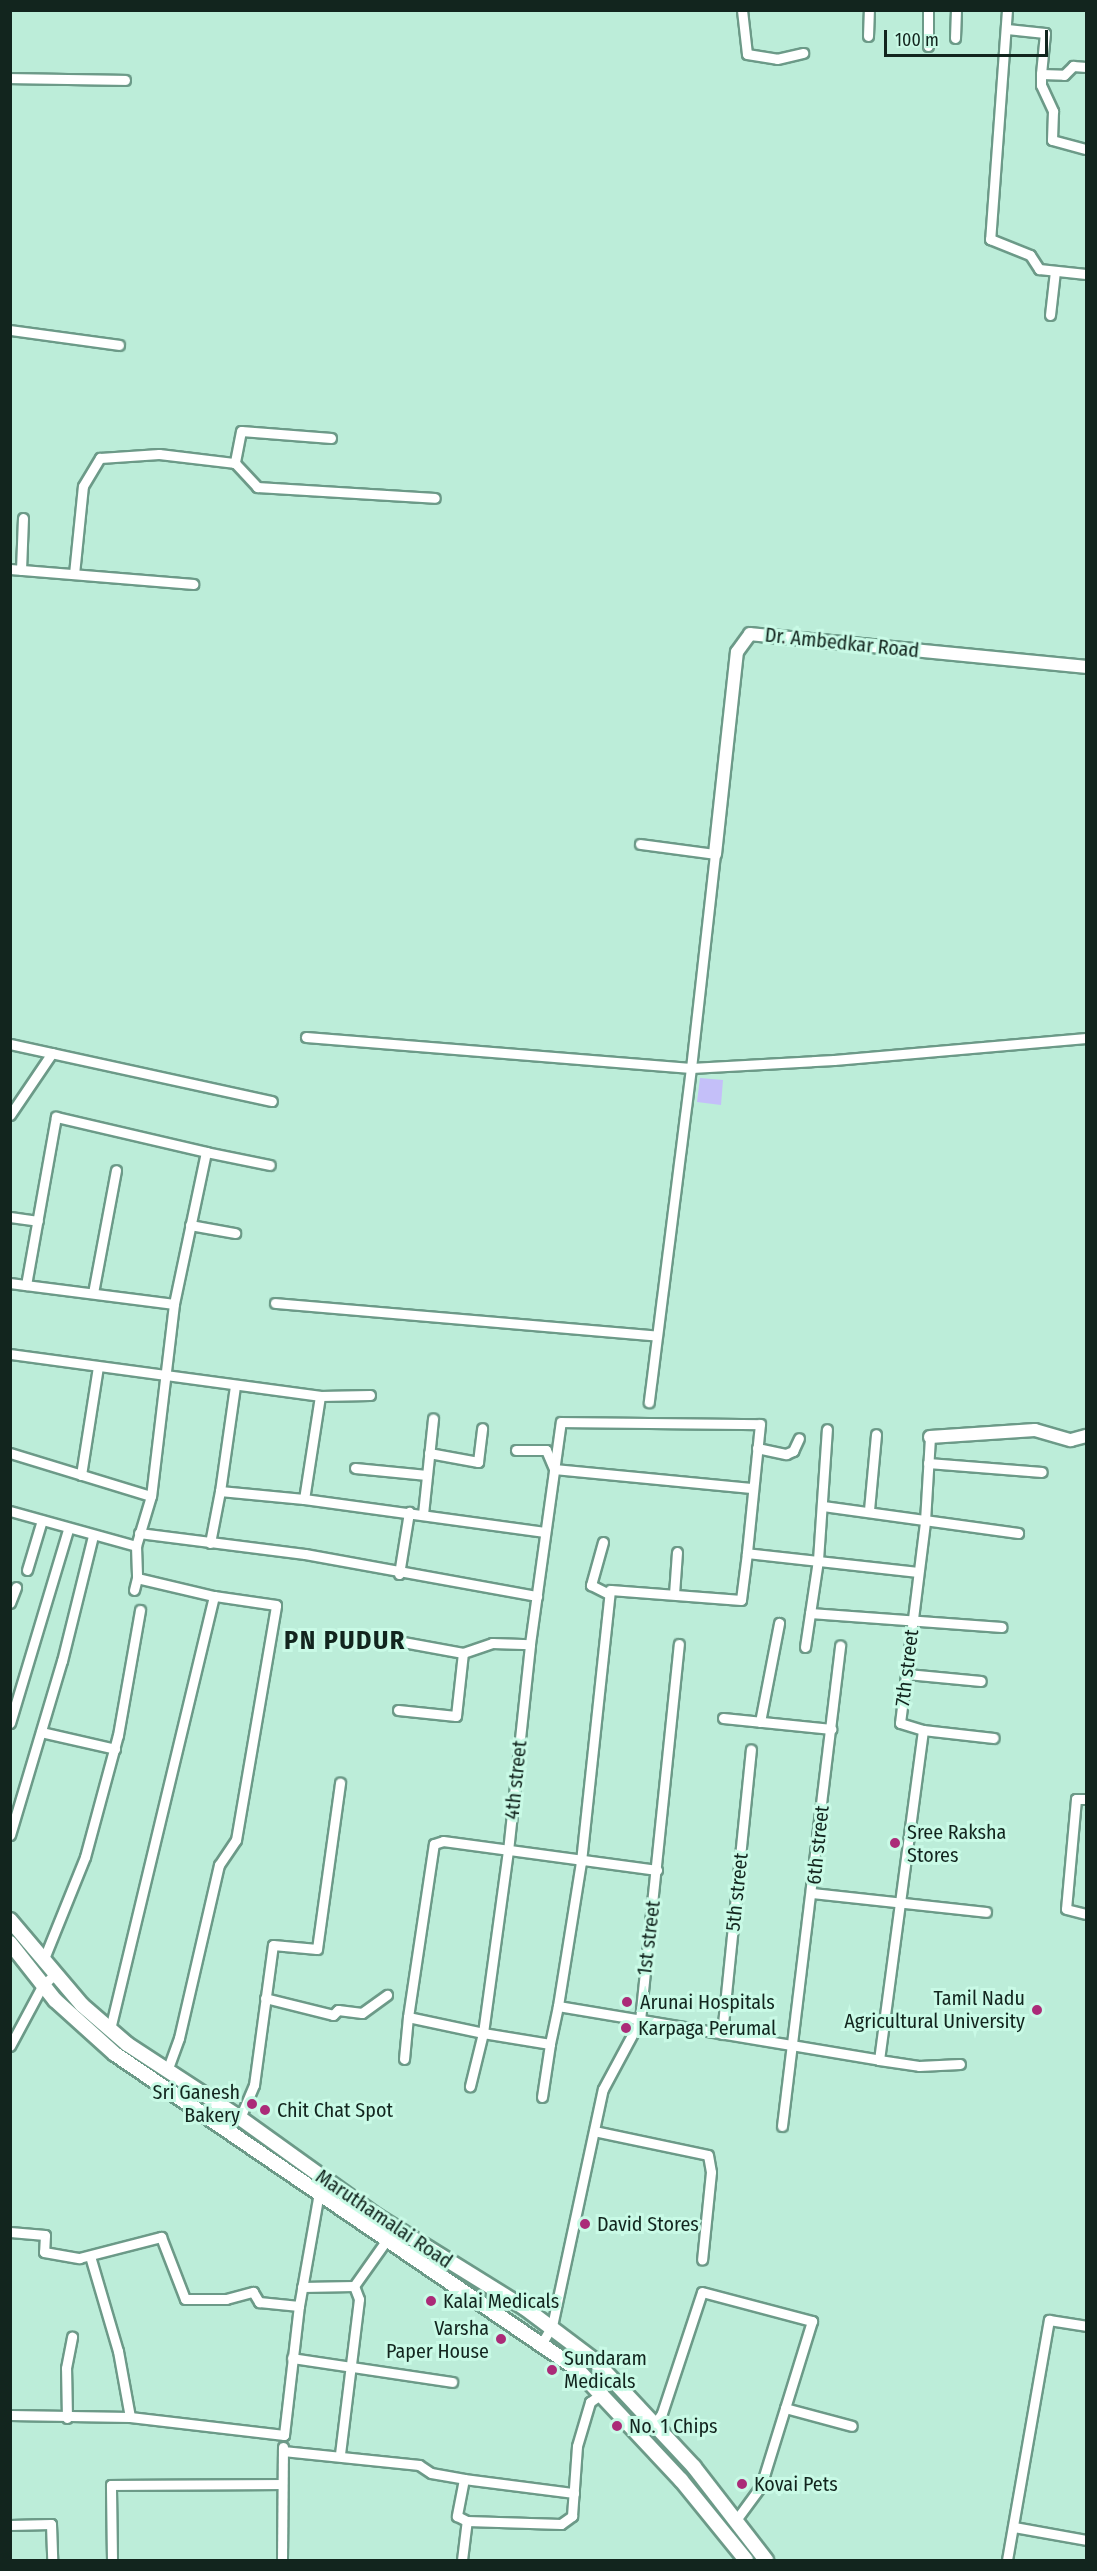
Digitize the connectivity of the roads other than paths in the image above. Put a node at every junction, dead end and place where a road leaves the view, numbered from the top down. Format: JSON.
{"nodes":[{"id":1,"x":742,"y":10,"type":"edge"},
{"id":2,"x":869,"y":10,"type":"edge"},
{"id":3,"x":928,"y":10,"type":"edge"},
{"id":4,"x":956,"y":10,"type":"edge"},
{"id":5,"x":1007,"y":10,"type":"edge"},
{"id":6,"x":1007,"y":29,"type":"junction"},
{"id":7,"x":868,"y":36,"type":"dead end"},
{"id":8,"x":955,"y":38,"type":"dead end"},
{"id":9,"x":928,"y":46,"type":"dead end"},
{"id":10,"x":803,"y":53,"type":"dead end"},
{"id":11,"x":1086,"y":67,"type":"edge"},
{"id":12,"x":1041,"y":74,"type":"junction"},
{"id":13,"x":10,"y":78,"type":"edge"},
{"id":14,"x":125,"y":80,"type":"dead end"},
{"id":15,"x":1086,"y":149,"type":"edge"},
{"id":16,"x":1055,"y":271,"type":"junction"},
{"id":17,"x":1086,"y":274,"type":"edge"},
{"id":18,"x":1050,"y":315,"type":"dead end"},
{"id":19,"x":10,"y":330,"type":"edge"},
{"id":20,"x":119,"y":345,"type":"dead end"},
{"id":21,"x":331,"y":438,"type":"dead end"},
{"id":22,"x":235,"y":463,"type":"junction"},
{"id":23,"x":435,"y":498,"type":"dead end"},
{"id":24,"x":23,"y":518,"type":"dead end"},
{"id":25,"x":10,"y":569,"type":"edge"},
{"id":26,"x":21,"y":570,"type":"junction"},
{"id":27,"x":74,"y":574,"type":"junction"},
{"id":28,"x":193,"y":584,"type":"dead end"},
{"id":29,"x":1086,"y":667,"type":"edge"},
{"id":30,"x":640,"y":844,"type":"dead end"},
{"id":31,"x":715,"y":854,"type":"junction"},
{"id":32,"x":306,"y":1037,"type":"dead end"},
{"id":33,"x":1086,"y":1038,"type":"edge"},
{"id":34,"x":10,"y":1044,"type":"edge"},
{"id":35,"x":52,"y":1053,"type":"junction"},
{"id":36,"x":691,"y":1068,"type":"junction"},
{"id":37,"x":272,"y":1101,"type":"dead end"},
{"id":38,"x":10,"y":1115,"type":"edge"},
{"id":39,"x":206,"y":1152,"type":"junction"},
{"id":40,"x":270,"y":1165,"type":"dead end"},
{"id":41,"x":116,"y":1170,"type":"dead end"},
{"id":42,"x":10,"y":1217,"type":"edge"},
{"id":43,"x":38,"y":1221,"type":"junction"},
{"id":44,"x":190,"y":1225,"type":"junction"},
{"id":45,"x":235,"y":1233,"type":"dead end"},
{"id":46,"x":10,"y":1283,"type":"edge"},
{"id":47,"x":26,"y":1285,"type":"junction"},
{"id":48,"x":93,"y":1293,"type":"junction"},
{"id":49,"x":275,"y":1303,"type":"dead end"},
{"id":50,"x":174,"y":1304,"type":"junction"},
{"id":51,"x":657,"y":1336,"type":"junction"},
{"id":52,"x":10,"y":1354,"type":"edge"},
{"id":53,"x":98,"y":1366,"type":"junction"},
{"id":54,"x":164,"y":1375,"type":"junction"},
{"id":55,"x":235,"y":1386,"type":"junction"},
{"id":56,"x":370,"y":1395,"type":"dead end"},
{"id":57,"x":320,"y":1396,"type":"junction"},
{"id":58,"x":649,"y":1402,"type":"dead end"},
{"id":59,"x":433,"y":1419,"type":"dead end"},
{"id":60,"x":483,"y":1428,"type":"dead end"},
{"id":61,"x":827,"y":1429,"type":"dead end"},
{"id":62,"x":876,"y":1434,"type":"dead end"},
{"id":63,"x":1086,"y":1436,"type":"edge"},
{"id":64,"x":799,"y":1437,"type":"dead end"},
{"id":65,"x":930,"y":1437,"type":"joint"},
{"id":66,"x":757,"y":1448,"type":"junction"},
{"id":67,"x":516,"y":1450,"type":"dead end"},
{"id":68,"x":10,"y":1453,"type":"edge"},
{"id":69,"x":429,"y":1454,"type":"junction"},
{"id":70,"x":928,"y":1463,"type":"junction"},
{"id":71,"x":355,"y":1468,"type":"dead end"},
{"id":72,"x":554,"y":1469,"type":"junction"},
{"id":73,"x":1042,"y":1472,"type":"dead end"},
{"id":74,"x":427,"y":1475,"type":"junction"},
{"id":75,"x":81,"y":1476,"type":"junction"},
{"id":76,"x":751,"y":1488,"type":"junction"},
{"id":77,"x":220,"y":1491,"type":"junction"},
{"id":78,"x":151,"y":1496,"type":"junction"},
{"id":79,"x":303,"y":1499,"type":"junction"},
{"id":80,"x":823,"y":1506,"type":"junction"},
{"id":81,"x":868,"y":1510,"type":"junction"},
{"id":82,"x":10,"y":1511,"type":"edge"},
{"id":83,"x":409,"y":1512,"type":"junction"},
{"id":84,"x":423,"y":1514,"type":"junction"},
{"id":85,"x":42,"y":1520,"type":"junction"},
{"id":86,"x":925,"y":1521,"type":"junction"},
{"id":87,"x":68,"y":1530,"type":"junction"},
{"id":88,"x":545,"y":1532,"type":"junction"},
{"id":89,"x":139,"y":1533,"type":"junction"},
{"id":90,"x":1018,"y":1533,"type":"dead end"},
{"id":91,"x":93,"y":1536,"type":"junction"},
{"id":92,"x":603,"y":1542,"type":"dead end"},
{"id":93,"x":210,"y":1543,"type":"junction"},
{"id":94,"x":136,"y":1546,"type":"junction"},
{"id":95,"x":677,"y":1552,"type":"dead end"},
{"id":96,"x":747,"y":1553,"type":"junction"},
{"id":97,"x":818,"y":1560,"type":"junction"},
{"id":98,"x":27,"y":1570,"type":"dead end"},
{"id":99,"x":918,"y":1572,"type":"junction"},
{"id":100,"x":399,"y":1574,"type":"junction"},
{"id":101,"x":137,"y":1578,"type":"junction"},
{"id":102,"x":16,"y":1587,"type":"dead end"},
{"id":103,"x":134,"y":1590,"type":"dead end"},
{"id":104,"x":609,"y":1593,"type":"junction"},
{"id":105,"x":674,"y":1594,"type":"junction"},
{"id":106,"x":214,"y":1596,"type":"junction"},
{"id":107,"x":537,"y":1596,"type":"junction"},
{"id":108,"x":10,"y":1603,"type":"edge"},
{"id":109,"x":140,"y":1610,"type":"dead end"},
{"id":110,"x":810,"y":1613,"type":"junction"},
{"id":111,"x":913,"y":1618,"type":"junction"},
{"id":112,"x":779,"y":1623,"type":"dead end"},
{"id":113,"x":1001,"y":1627,"type":"dead end"},
{"id":114,"x":403,"y":1642,"type":"dead end"},
{"id":115,"x":530,"y":1644,"type":"junction"},
{"id":116,"x":679,"y":1644,"type":"dead end"},
{"id":117,"x":840,"y":1645,"type":"dead end"},
{"id":118,"x":805,"y":1647,"type":"dead end"},
{"id":119,"x":463,"y":1653,"type":"junction"},
{"id":120,"x":907,"y":1674,"type":"junction"},
{"id":121,"x":981,"y":1681,"type":"dead end"},
{"id":122,"x":398,"y":1710,"type":"dead end"},
{"id":123,"x":723,"y":1718,"type":"dead end"},
{"id":124,"x":760,"y":1722,"type":"junction"},
{"id":125,"x":10,"y":1723,"type":"edge"},
{"id":126,"x":831,"y":1729,"type":"junction"},
{"id":127,"x":923,"y":1730,"type":"junction"},
{"id":128,"x":41,"y":1732,"type":"junction"},
{"id":129,"x":994,"y":1738,"type":"dead end"},
{"id":130,"x":115,"y":1749,"type":"junction"},
{"id":131,"x":752,"y":1749,"type":"dead end"},
{"id":132,"x":340,"y":1782,"type":"dead end"},
{"id":133,"x":1086,"y":1799,"type":"edge"},
{"id":134,"x":10,"y":1835,"type":"edge"},
{"id":135,"x":508,"y":1851,"type":"junction"},
{"id":136,"x":581,"y":1862,"type":"junction"},
{"id":137,"x":657,"y":1870,"type":"junction"},
{"id":138,"x":812,"y":1893,"type":"junction"},
{"id":139,"x":901,"y":1903,"type":"junction"},
{"id":140,"x":986,"y":1912,"type":"dead end"},
{"id":141,"x":1086,"y":1914,"type":"edge"},
{"id":142,"x":10,"y":1920,"type":"edge"},
{"id":143,"x":10,"y":1943,"type":"edge"},
{"id":144,"x":44,"y":1961,"type":"junction"},
{"id":145,"x":54,"y":1975,"type":"junction"},
{"id":146,"x":42,"y":1986,"type":"junction"},
{"id":147,"x":387,"y":1995,"type":"dead end"},
{"id":148,"x":265,"y":1998,"type":"junction"},
{"id":149,"x":558,"y":2006,"type":"junction"},
{"id":150,"x":408,"y":2017,"type":"junction"},
{"id":151,"x":640,"y":2020,"type":"junction"},
{"id":152,"x":110,"y":2030,"type":"junction"},
{"id":153,"x":483,"y":2033,"type":"junction"},
{"id":154,"x":722,"y":2034,"type":"junction"},
{"id":155,"x":549,"y":2044,"type":"junction"},
{"id":156,"x":792,"y":2044,"type":"junction"},
{"id":157,"x":10,"y":2046,"type":"edge"},
{"id":158,"x":404,"y":2059,"type":"dead end"},
{"id":159,"x":879,"y":2060,"type":"junction"},
{"id":160,"x":960,"y":2064,"type":"dead end"},
{"id":161,"x":167,"y":2071,"type":"junction"},
{"id":162,"x":470,"y":2086,"type":"dead end"},
{"id":163,"x":542,"y":2097,"type":"dead end"},
{"id":164,"x":240,"y":2118,"type":"junction"},
{"id":165,"x":782,"y":2126,"type":"dead end"},
{"id":166,"x":594,"y":2131,"type":"junction"},
{"id":167,"x":322,"y":2186,"type":"junction"},
{"id":168,"x":10,"y":2232,"type":"edge"},
{"id":169,"x":388,"y":2238,"type":"junction"},
{"id":170,"x":90,"y":2256,"type":"junction"},
{"id":171,"x":702,"y":2260,"type":"dead end"},
{"id":172,"x":354,"y":2286,"type":"junction"},
{"id":173,"x":302,"y":2287,"type":"junction"},
{"id":174,"x":299,"y":2306,"type":"junction"},
{"id":175,"x":552,"y":2326,"type":"junction"},
{"id":176,"x":1086,"y":2326,"type":"edge"},
{"id":177,"x":72,"y":2337,"type":"dead end"},
{"id":178,"x":542,"y":2343,"type":"junction"},
{"id":179,"x":292,"y":2358,"type":"junction"},
{"id":180,"x":350,"y":2366,"type":"junction"},
{"id":181,"x":452,"y":2382,"type":"dead end"},
{"id":182,"x":603,"y":2393,"type":"junction"},
{"id":183,"x":785,"y":2408,"type":"junction"},
{"id":184,"x":10,"y":2415,"type":"edge"},
{"id":185,"x":130,"y":2417,"type":"junction"},
{"id":186,"x":67,"y":2418,"type":"junction"},
{"id":187,"x":654,"y":2425,"type":"junction"},
{"id":188,"x":852,"y":2426,"type":"dead end"},
{"id":189,"x":284,"y":2436,"type":"junction"},
{"id":190,"x":283,"y":2451,"type":"junction"},
{"id":191,"x":340,"y":2454,"type":"junction"},
{"id":192,"x":464,"y":2479,"type":"junction"},
{"id":193,"x":281,"y":2484,"type":"junction"},
{"id":194,"x":574,"y":2493,"type":"junction"},
{"id":195,"x":736,"y":2520,"type":"junction"},
{"id":196,"x":467,"y":2521,"type":"junction"},
{"id":197,"x":10,"y":2525,"type":"edge"},
{"id":198,"x":1014,"y":2527,"type":"junction"},
{"id":199,"x":1086,"y":2540,"type":"edge"},
{"id":200,"x":52,"y":2560,"type":"edge"},
{"id":201,"x":112,"y":2560,"type":"edge"},
{"id":202,"x":282,"y":2560,"type":"edge"},
{"id":203,"x":462,"y":2560,"type":"edge"},
{"id":204,"x":746,"y":2560,"type":"edge"},
{"id":205,"x":766,"y":2560,"type":"edge"},
{"id":206,"x":1008,"y":2560,"type":"edge"}],
"edges":[{"from":1,"to":10,"type":"street"},
{"from":2,"to":7,"type":"street"},
{"from":3,"to":9,"type":"street"},
{"from":4,"to":8,"type":"street"},
{"from":5,"to":6,"type":"street"},
{"from":6,"to":12,"type":"street"},
{"from":6,"to":16,"type":"street"},
{"from":11,"to":12,"type":"street"},
{"from":12,"to":15,"type":"street"},
{"from":13,"to":14,"type":"street"},
{"from":16,"to":17,"type":"street"},
{"from":16,"to":18,"type":"street"},
{"from":19,"to":20,"type":"street"},
{"from":21,"to":22,"type":"street"},
{"from":22,"to":23,"type":"street"},
{"from":22,"to":27,"type":"street"},
{"from":24,"to":26,"type":"street"},
{"from":25,"to":26,"type":"street"},
{"from":26,"to":27,"type":"street"},
{"from":27,"to":28,"type":"street"},
{"from":29,"to":31,"type":"street","name":"Dr. Ambedkar Road"},
{"from":30,"to":31,"type":"street"},
{"from":31,"to":36,"type":"street"},
{"from":32,"to":36,"type":"street"},
{"from":33,"to":36,"type":"street"},
{"from":34,"to":35,"type":"street"},
{"from":35,"to":37,"type":"street"},
{"from":35,"to":38,"type":"street"},
{"from":36,"to":51,"type":"street"},
{"from":39,"to":40,"type":"street"},
{"from":39,"to":43,"type":"street"},
{"from":39,"to":44,"type":"street"},
{"from":41,"to":48,"type":"street"},
{"from":42,"to":43,"type":"street"},
{"from":43,"to":47,"type":"street"},
{"from":44,"to":45,"type":"street"},
{"from":44,"to":50,"type":"street"},
{"from":46,"to":47,"type":"street"},
{"from":47,"to":48,"type":"street"},
{"from":48,"to":50,"type":"street"},
{"from":49,"to":51,"type":"street"},
{"from":50,"to":54,"type":"street"},
{"from":51,"to":58,"type":"street"},
{"from":52,"to":53,"type":"street"},
{"from":53,"to":54,"type":"street"},
{"from":53,"to":75,"type":"street"},
{"from":54,"to":55,"type":"street"},
{"from":54,"to":78,"type":"street"},
{"from":55,"to":57,"type":"street"},
{"from":55,"to":77,"type":"street"},
{"from":56,"to":57,"type":"street"},
{"from":57,"to":79,"type":"street"},
{"from":59,"to":69,"type":"street"},
{"from":60,"to":69,"type":"street"},
{"from":61,"to":80,"type":"street"},
{"from":62,"to":81,"type":"street"},
{"from":63,"to":65,"type":"street"},
{"from":64,"to":66,"type":"street"},
{"from":65,"to":70,"type":"street","name":"7th street"},
{"from":66,"to":72,"type":"street","name":"4th street"},
{"from":66,"to":76,"type":"street"},
{"from":67,"to":72,"type":"street"},
{"from":68,"to":75,"type":"street"},
{"from":69,"to":74,"type":"street"},
{"from":70,"to":73,"type":"street"},
{"from":70,"to":86,"type":"street","name":"7th street"},
{"from":71,"to":74,"type":"street"},
{"from":72,"to":76,"type":"street"},
{"from":72,"to":88,"type":"street","name":"4th street"},
{"from":74,"to":84,"type":"street"},
{"from":75,"to":78,"type":"street"},
{"from":76,"to":96,"type":"street"},
{"from":77,"to":79,"type":"street"},
{"from":77,"to":93,"type":"street"},
{"from":78,"to":89,"type":"street"},
{"from":79,"to":83,"type":"street"},
{"from":80,"to":81,"type":"street"},
{"from":80,"to":97,"type":"street"},
{"from":81,"to":86,"type":"street"},
{"from":82,"to":85,"type":"street"},
{"from":83,"to":84,"type":"street"},
{"from":83,"to":100,"type":"street"},
{"from":84,"to":88,"type":"street"},
{"from":85,"to":87,"type":"street"},
{"from":85,"to":98,"type":"street"},
{"from":86,"to":90,"type":"street"},
{"from":86,"to":99,"type":"street","name":"7th street"},
{"from":87,"to":91,"type":"street"},
{"from":87,"to":125,"type":"street"},
{"from":88,"to":107,"type":"street","name":"4th street"},
{"from":89,"to":93,"type":"street"},
{"from":89,"to":94,"type":"street"},
{"from":91,"to":94,"type":"street"},
{"from":91,"to":128,"type":"street"},
{"from":92,"to":104,"type":"street"},
{"from":93,"to":100,"type":"street"},
{"from":94,"to":101,"type":"street"},
{"from":95,"to":105,"type":"street"},
{"from":96,"to":97,"type":"street"},
{"from":96,"to":105,"type":"street"},
{"from":97,"to":99,"type":"street"},
{"from":97,"to":110,"type":"street"},
{"from":99,"to":111,"type":"street","name":"7th street"},
{"from":100,"to":107,"type":"street"},
{"from":101,"to":103,"type":"street"},
{"from":101,"to":106,"type":"street"},
{"from":102,"to":108,"type":"street"},
{"from":104,"to":105,"type":"street"},
{"from":104,"to":136,"type":"street"},
{"from":106,"to":152,"type":"street"},
{"from":106,"to":161,"type":"street"},
{"from":107,"to":115,"type":"street","name":"4th street"},
{"from":109,"to":130,"type":"street"},
{"from":110,"to":111,"type":"street"},
{"from":110,"to":118,"type":"street"},
{"from":111,"to":113,"type":"street"},
{"from":111,"to":120,"type":"street","name":"7th street"},
{"from":112,"to":124,"type":"street"},
{"from":114,"to":119,"type":"street"},
{"from":115,"to":119,"type":"street"},
{"from":115,"to":135,"type":"street","name":"4th street"},
{"from":116,"to":137,"type":"street","name":"1st street"},
{"from":117,"to":126,"type":"street","name":"6th street"},
{"from":119,"to":122,"type":"street"},
{"from":120,"to":121,"type":"street"},
{"from":120,"to":127,"type":"street","name":"7th street"},
{"from":123,"to":124,"type":"street"},
{"from":124,"to":126,"type":"street"},
{"from":126,"to":138,"type":"street","name":"6th street"},
{"from":127,"to":129,"type":"street"},
{"from":127,"to":139,"type":"street","name":"7th street"},
{"from":128,"to":130,"type":"street"},
{"from":128,"to":134,"type":"street"},
{"from":130,"to":144,"type":"street"},
{"from":131,"to":154,"type":"street","name":"5th street"},
{"from":132,"to":148,"type":"street"},
{"from":133,"to":141,"type":"street"},
{"from":135,"to":136,"type":"street"},
{"from":135,"to":150,"type":"street"},
{"from":135,"to":153,"type":"street","name":"4th street"},
{"from":136,"to":137,"type":"street"},
{"from":136,"to":149,"type":"street"},
{"from":137,"to":151,"type":"street","name":"1st street"},
{"from":138,"to":139,"type":"street"},
{"from":138,"to":156,"type":"street","name":"6th street"},
{"from":139,"to":140,"type":"street"},
{"from":139,"to":159,"type":"street","name":"7th street"},
{"from":142,"to":144,"type":"main road","name":"Maruthamalai Road"},
{"from":143,"to":146,"type":"main road","name":"Maruthamalai Road"},
{"from":144,"to":145,"type":"main road","name":"Maruthamalai Road"},
{"from":145,"to":146,"type":"street"},
{"from":145,"to":152,"type":"main road","name":"Maruthamalai Road"},
{"from":146,"to":157,"type":"street"},
{"from":146,"to":167,"type":"main road","name":"Maruthamalai Road"},
{"from":147,"to":148,"type":"street"},
{"from":148,"to":164,"type":"street"},
{"from":149,"to":151,"type":"street"},
{"from":149,"to":155,"type":"street"},
{"from":150,"to":153,"type":"street"},
{"from":150,"to":158,"type":"street"},
{"from":151,"to":154,"type":"street"},
{"from":151,"to":166,"type":"street","name":"1st street"},
{"from":152,"to":161,"type":"main road","name":"Maruthamalai Road"},
{"from":153,"to":155,"type":"street"},
{"from":153,"to":162,"type":"street","name":"4th street"},
{"from":154,"to":156,"type":"street"},
{"from":155,"to":163,"type":"street"},
{"from":156,"to":159,"type":"street"},
{"from":156,"to":165,"type":"street","name":"6th street"},
{"from":159,"to":160,"type":"street"},
{"from":161,"to":164,"type":"main road","name":"Maruthamalai Road"},
{"from":164,"to":167,"type":"main road","name":"Maruthamalai Road"},
{"from":166,"to":171,"type":"street"},
{"from":166,"to":175,"type":"street","name":"1st street"},
{"from":167,"to":169,"type":"main road","name":"Maruthamalai Road"},
{"from":167,"to":173,"type":"street"},
{"from":167,"to":175,"type":"main road","name":"Maruthamalai Road"},
{"from":168,"to":170,"type":"street"},
{"from":169,"to":172,"type":"street"},
{"from":169,"to":178,"type":"main road","name":"Maruthamalai Road"},
{"from":170,"to":174,"type":"street"},
{"from":170,"to":185,"type":"street"},
{"from":172,"to":173,"type":"street"},
{"from":172,"to":180,"type":"street"},
{"from":173,"to":174,"type":"street"},
{"from":174,"to":179,"type":"street"},
{"from":175,"to":178,"type":"street","name":"1st street"},
{"from":175,"to":187,"type":"main road","name":"Maruthamalai Road"},
{"from":176,"to":198,"type":"street"},
{"from":177,"to":186,"type":"street"},
{"from":178,"to":182,"type":"main road","name":"Maruthamalai Road"},
{"from":179,"to":180,"type":"street"},
{"from":179,"to":189,"type":"street"},
{"from":180,"to":181,"type":"street"},
{"from":180,"to":191,"type":"street"},
{"from":182,"to":194,"type":"street"},
{"from":182,"to":204,"type":"main road","name":"Maruthamalai Road"},
{"from":183,"to":187,"type":"street"},
{"from":183,"to":188,"type":"street"},
{"from":183,"to":195,"type":"street"},
{"from":184,"to":186,"type":"street"},
{"from":185,"to":186,"type":"street"},
{"from":185,"to":189,"type":"street"},
{"from":187,"to":195,"type":"main road","name":"Maruthamalai Road"},
{"from":189,"to":190,"type":"street"},
{"from":190,"to":191,"type":"street"},
{"from":190,"to":193,"type":"street"},
{"from":191,"to":192,"type":"street"},
{"from":192,"to":194,"type":"street"},
{"from":192,"to":196,"type":"street"},
{"from":193,"to":201,"type":"street"},
{"from":193,"to":202,"type":"street"},
{"from":194,"to":196,"type":"street"},
{"from":195,"to":205,"type":"main road","name":"Maruthamalai Road"},
{"from":196,"to":203,"type":"street"},
{"from":197,"to":200,"type":"street"},
{"from":198,"to":199,"type":"street"},
{"from":198,"to":206,"type":"street"}]}
